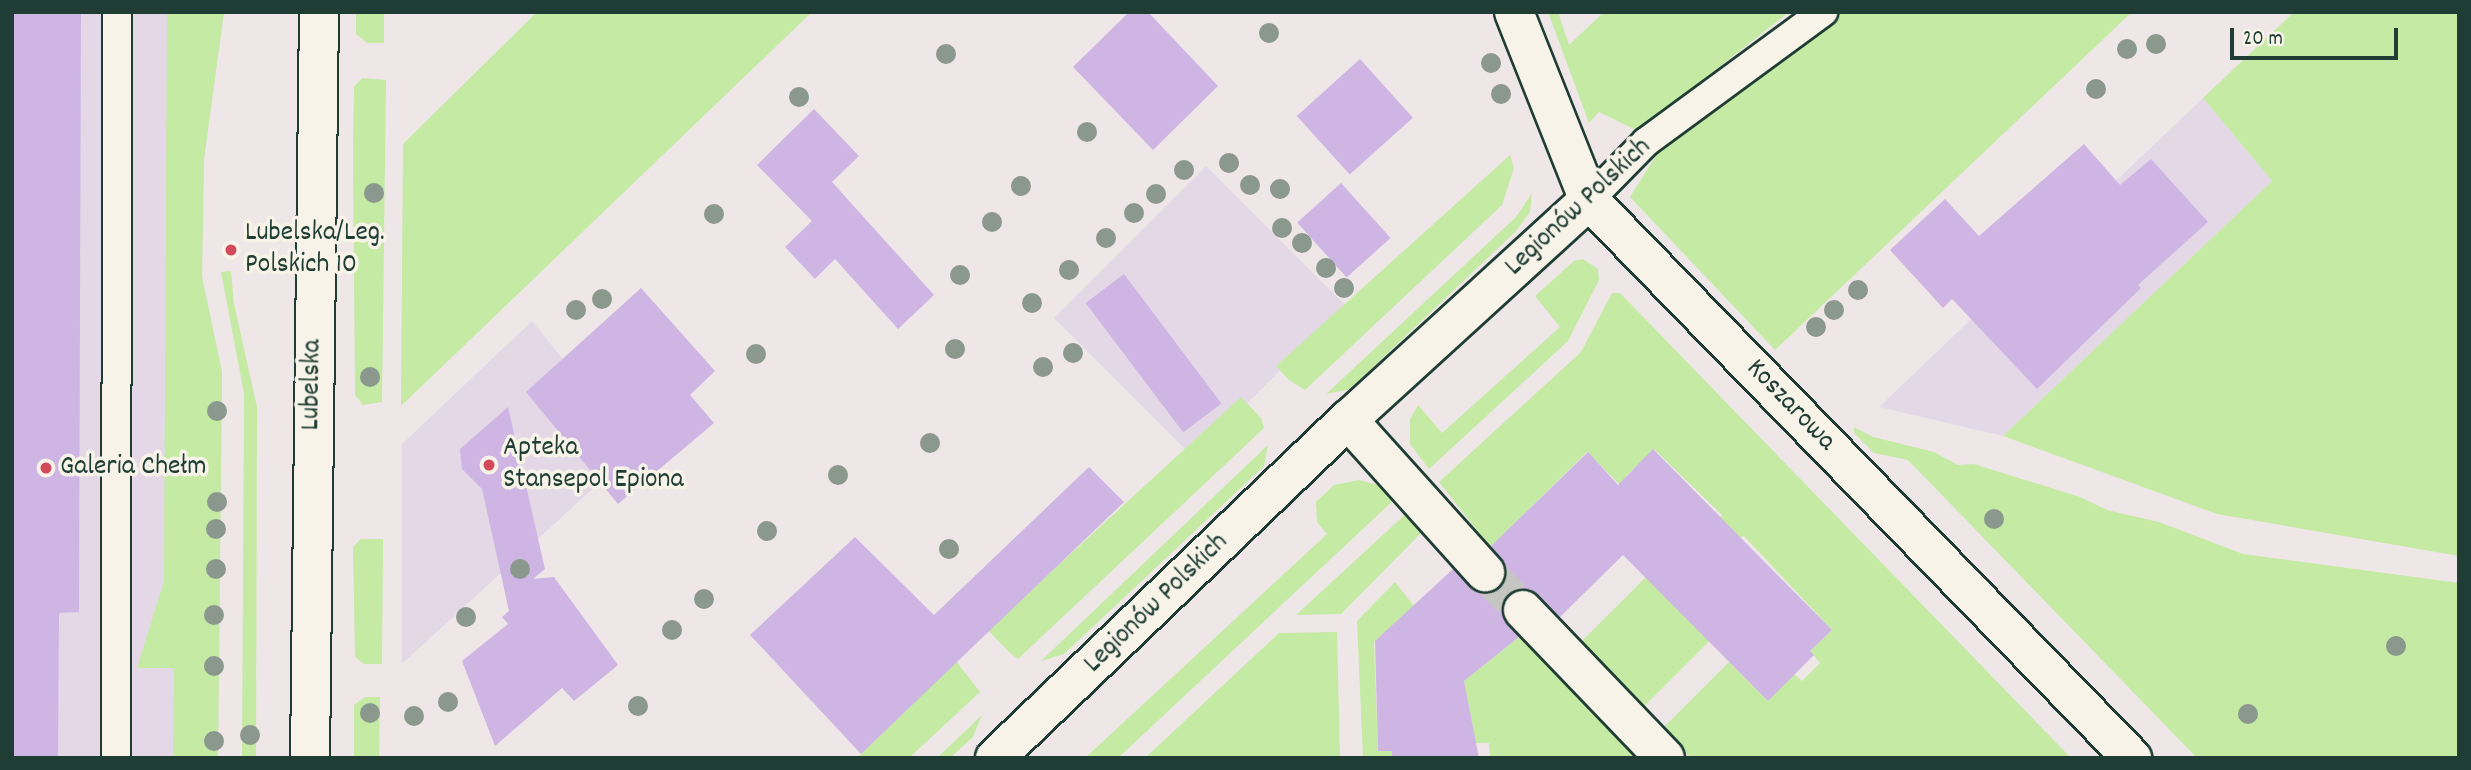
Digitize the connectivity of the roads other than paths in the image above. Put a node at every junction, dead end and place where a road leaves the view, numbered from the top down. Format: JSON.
{"nodes":[{"id":1,"x":117,"y":12,"type":"edge"},
{"id":2,"x":319,"y":12,"type":"edge"},
{"id":3,"x":1514,"y":12,"type":"edge"},
{"id":4,"x":1823,"y":12,"type":"edge"},
{"id":5,"x":1589,"y":200,"type":"junction"},
{"id":6,"x":1348,"y":420,"type":"junction"},
{"id":7,"x":1485,"y":572,"type":"tunnel mouth"},
{"id":8,"x":1523,"y":610,"type":"tunnel mouth"},
{"id":9,"x":116,"y":758,"type":"edge"},
{"id":10,"x":310,"y":758,"type":"edge"},
{"id":11,"x":995,"y":758,"type":"edge"},
{"id":12,"x":1665,"y":758,"type":"edge"},
{"id":13,"x":2132,"y":758,"type":"edge"}],
"edges":[{"from":1,"to":9,"type":"lane"},
{"from":2,"to":10,"type":"street","name":"Lubelska"},
{"from":3,"to":5,"type":"street","name":"Koszarowa"},
{"from":4,"to":5,"type":"lane","name":"Legionów Polskich"},
{"from":5,"to":6,"type":"street","name":"Legionów Polskich"},
{"from":5,"to":13,"type":"street","name":"Koszarowa"},
{"from":6,"to":7,"type":"street"},
{"from":6,"to":11,"type":"street","name":"Legionów Polskich"},
{"from":8,"to":12,"type":"street"}]}
